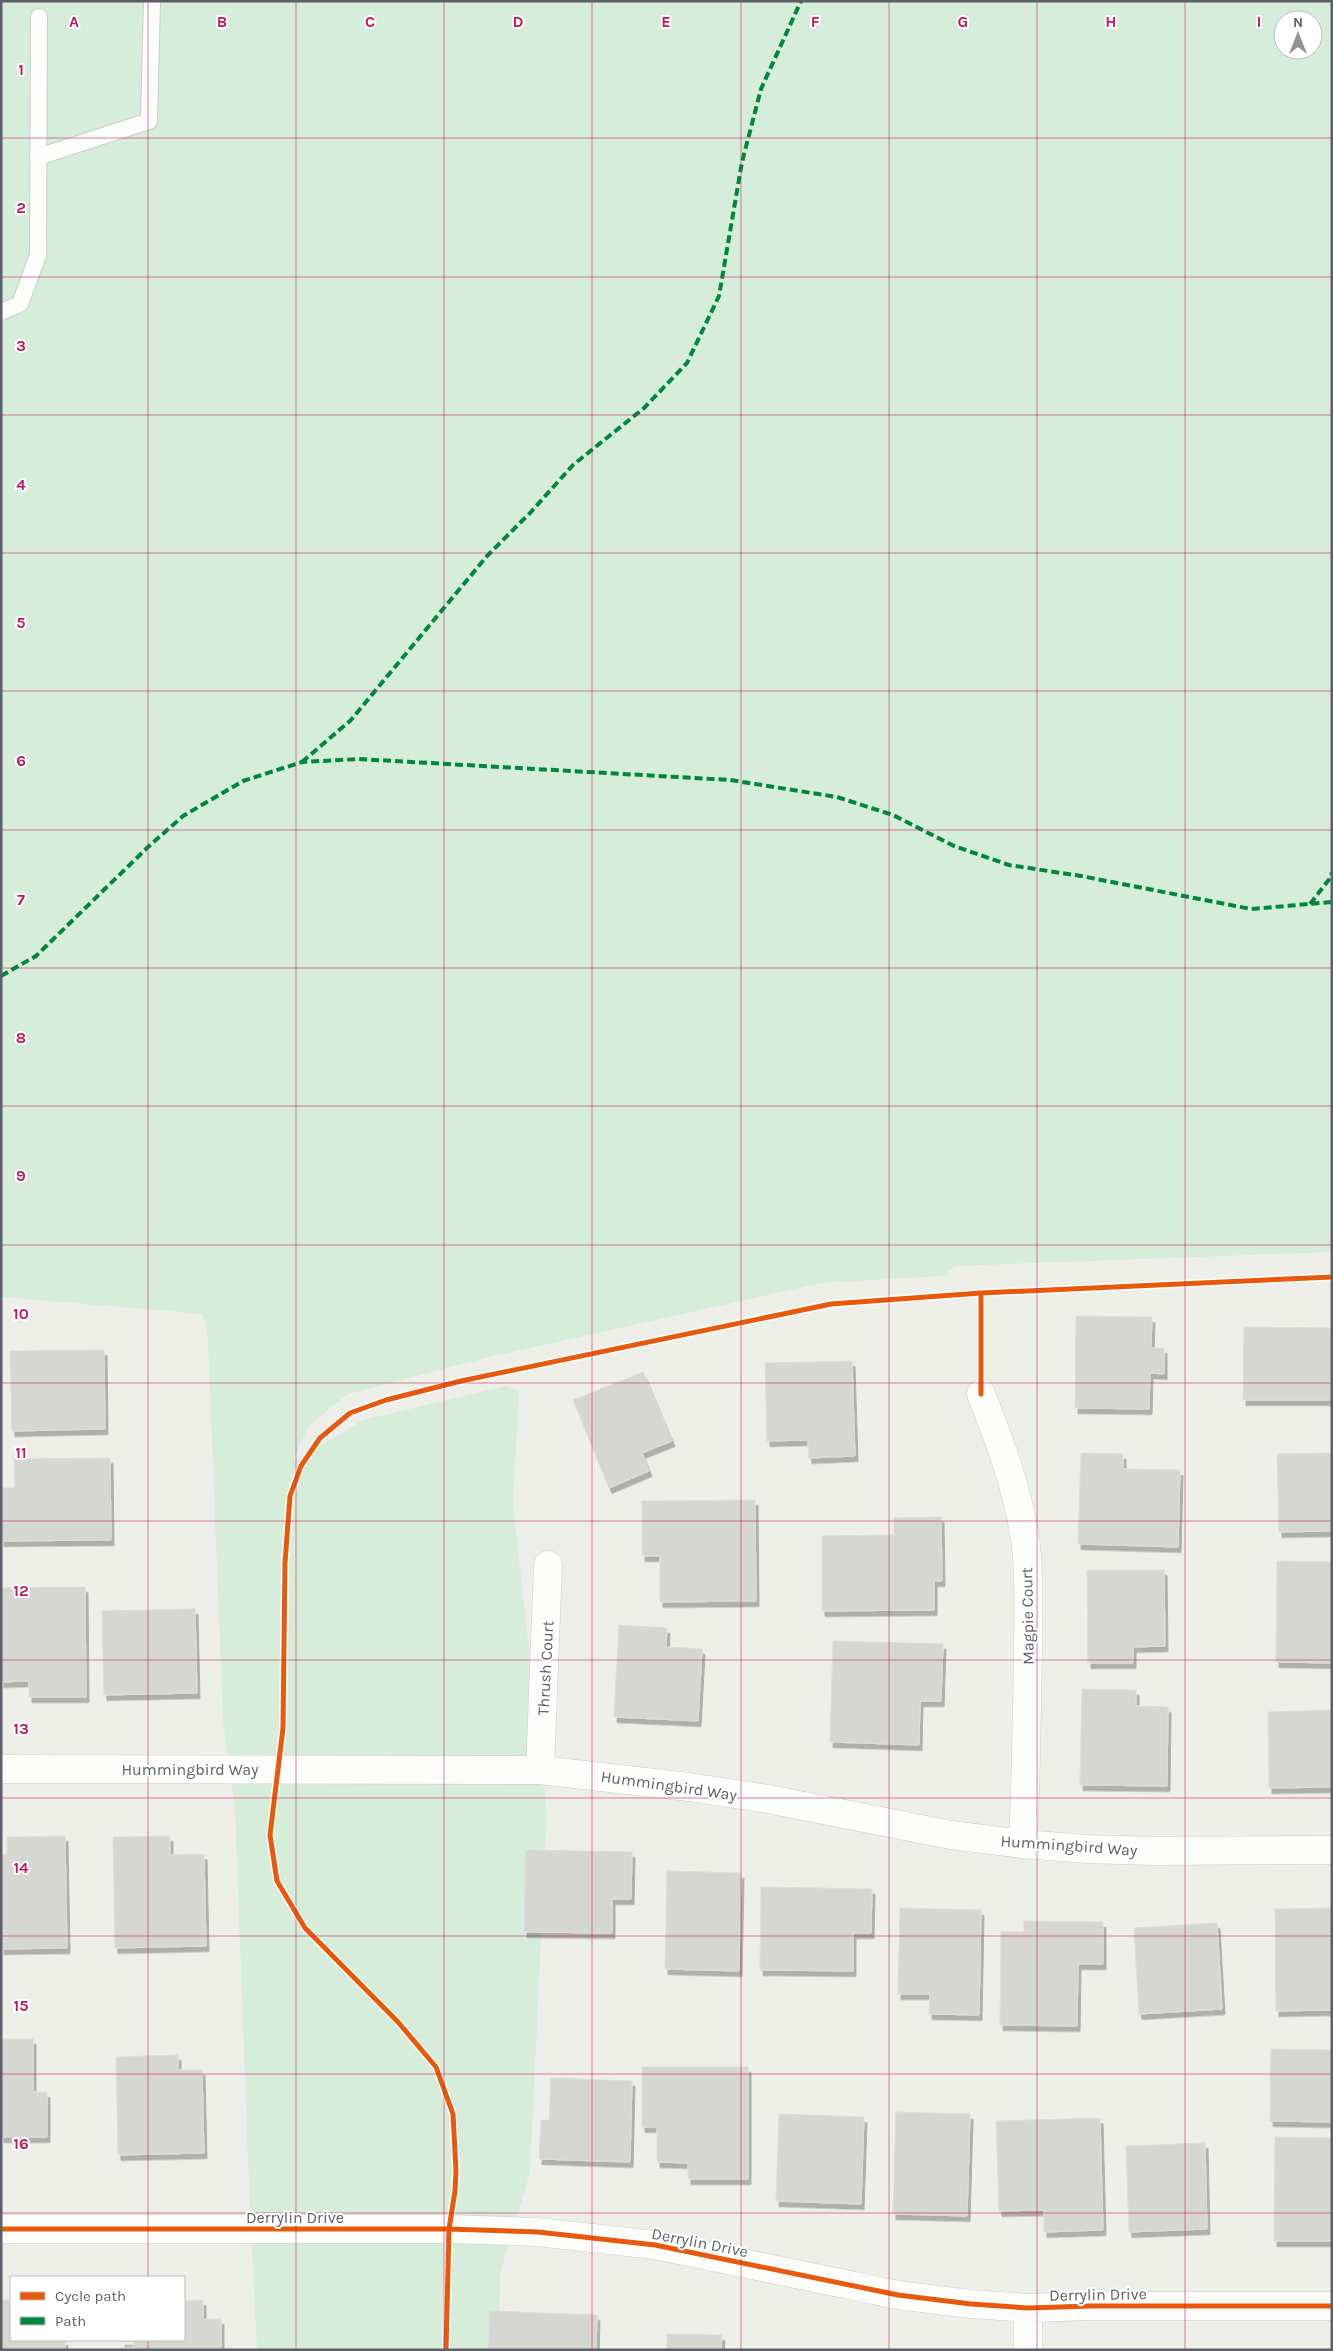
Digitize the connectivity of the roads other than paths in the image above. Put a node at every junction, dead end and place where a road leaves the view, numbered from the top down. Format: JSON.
{"nodes":[{"id":1,"x":152,"y":1,"type":"edge"},
{"id":2,"x":39,"y":18,"type":"dead end"},
{"id":3,"x":38,"y":157,"type":"junction"},
{"id":4,"x":1,"y":312,"type":"edge"},
{"id":5,"x":981,"y":1394,"type":"dead end"},
{"id":6,"x":548,"y":1565,"type":"dead end"},
{"id":7,"x":1,"y":1769,"type":"edge"},
{"id":8,"x":540,"y":1770,"type":"junction"},
{"id":9,"x":1023,"y":1844,"type":"junction"},
{"id":10,"x":1332,"y":1850,"type":"edge"},
{"id":11,"x":1,"y":2229,"type":"edge"},
{"id":12,"x":1332,"y":2306,"type":"edge"},
{"id":13,"x":1028,"y":2308,"type":"junction"},
{"id":14,"x":1028,"y":2350,"type":"edge"}],
"edges":[{"from":1,"to":3,"type":"lane"},
{"from":2,"to":3,"type":"lane"},
{"from":3,"to":4,"type":"lane"},
{"from":5,"to":9,"type":"street","name":"Magpie Court"},
{"from":6,"to":8,"type":"street","name":"Thrush Court"},
{"from":7,"to":8,"type":"street","name":"Hummingbird Way"},
{"from":8,"to":9,"type":"street","name":"Hummingbird Way"},
{"from":9,"to":10,"type":"street","name":"Hummingbird Way"},
{"from":11,"to":13,"type":"street","name":"Derrylin Drive"},
{"from":12,"to":13,"type":"street","name":"Derrylin Drive"},
{"from":13,"to":14,"type":"street"}]}
